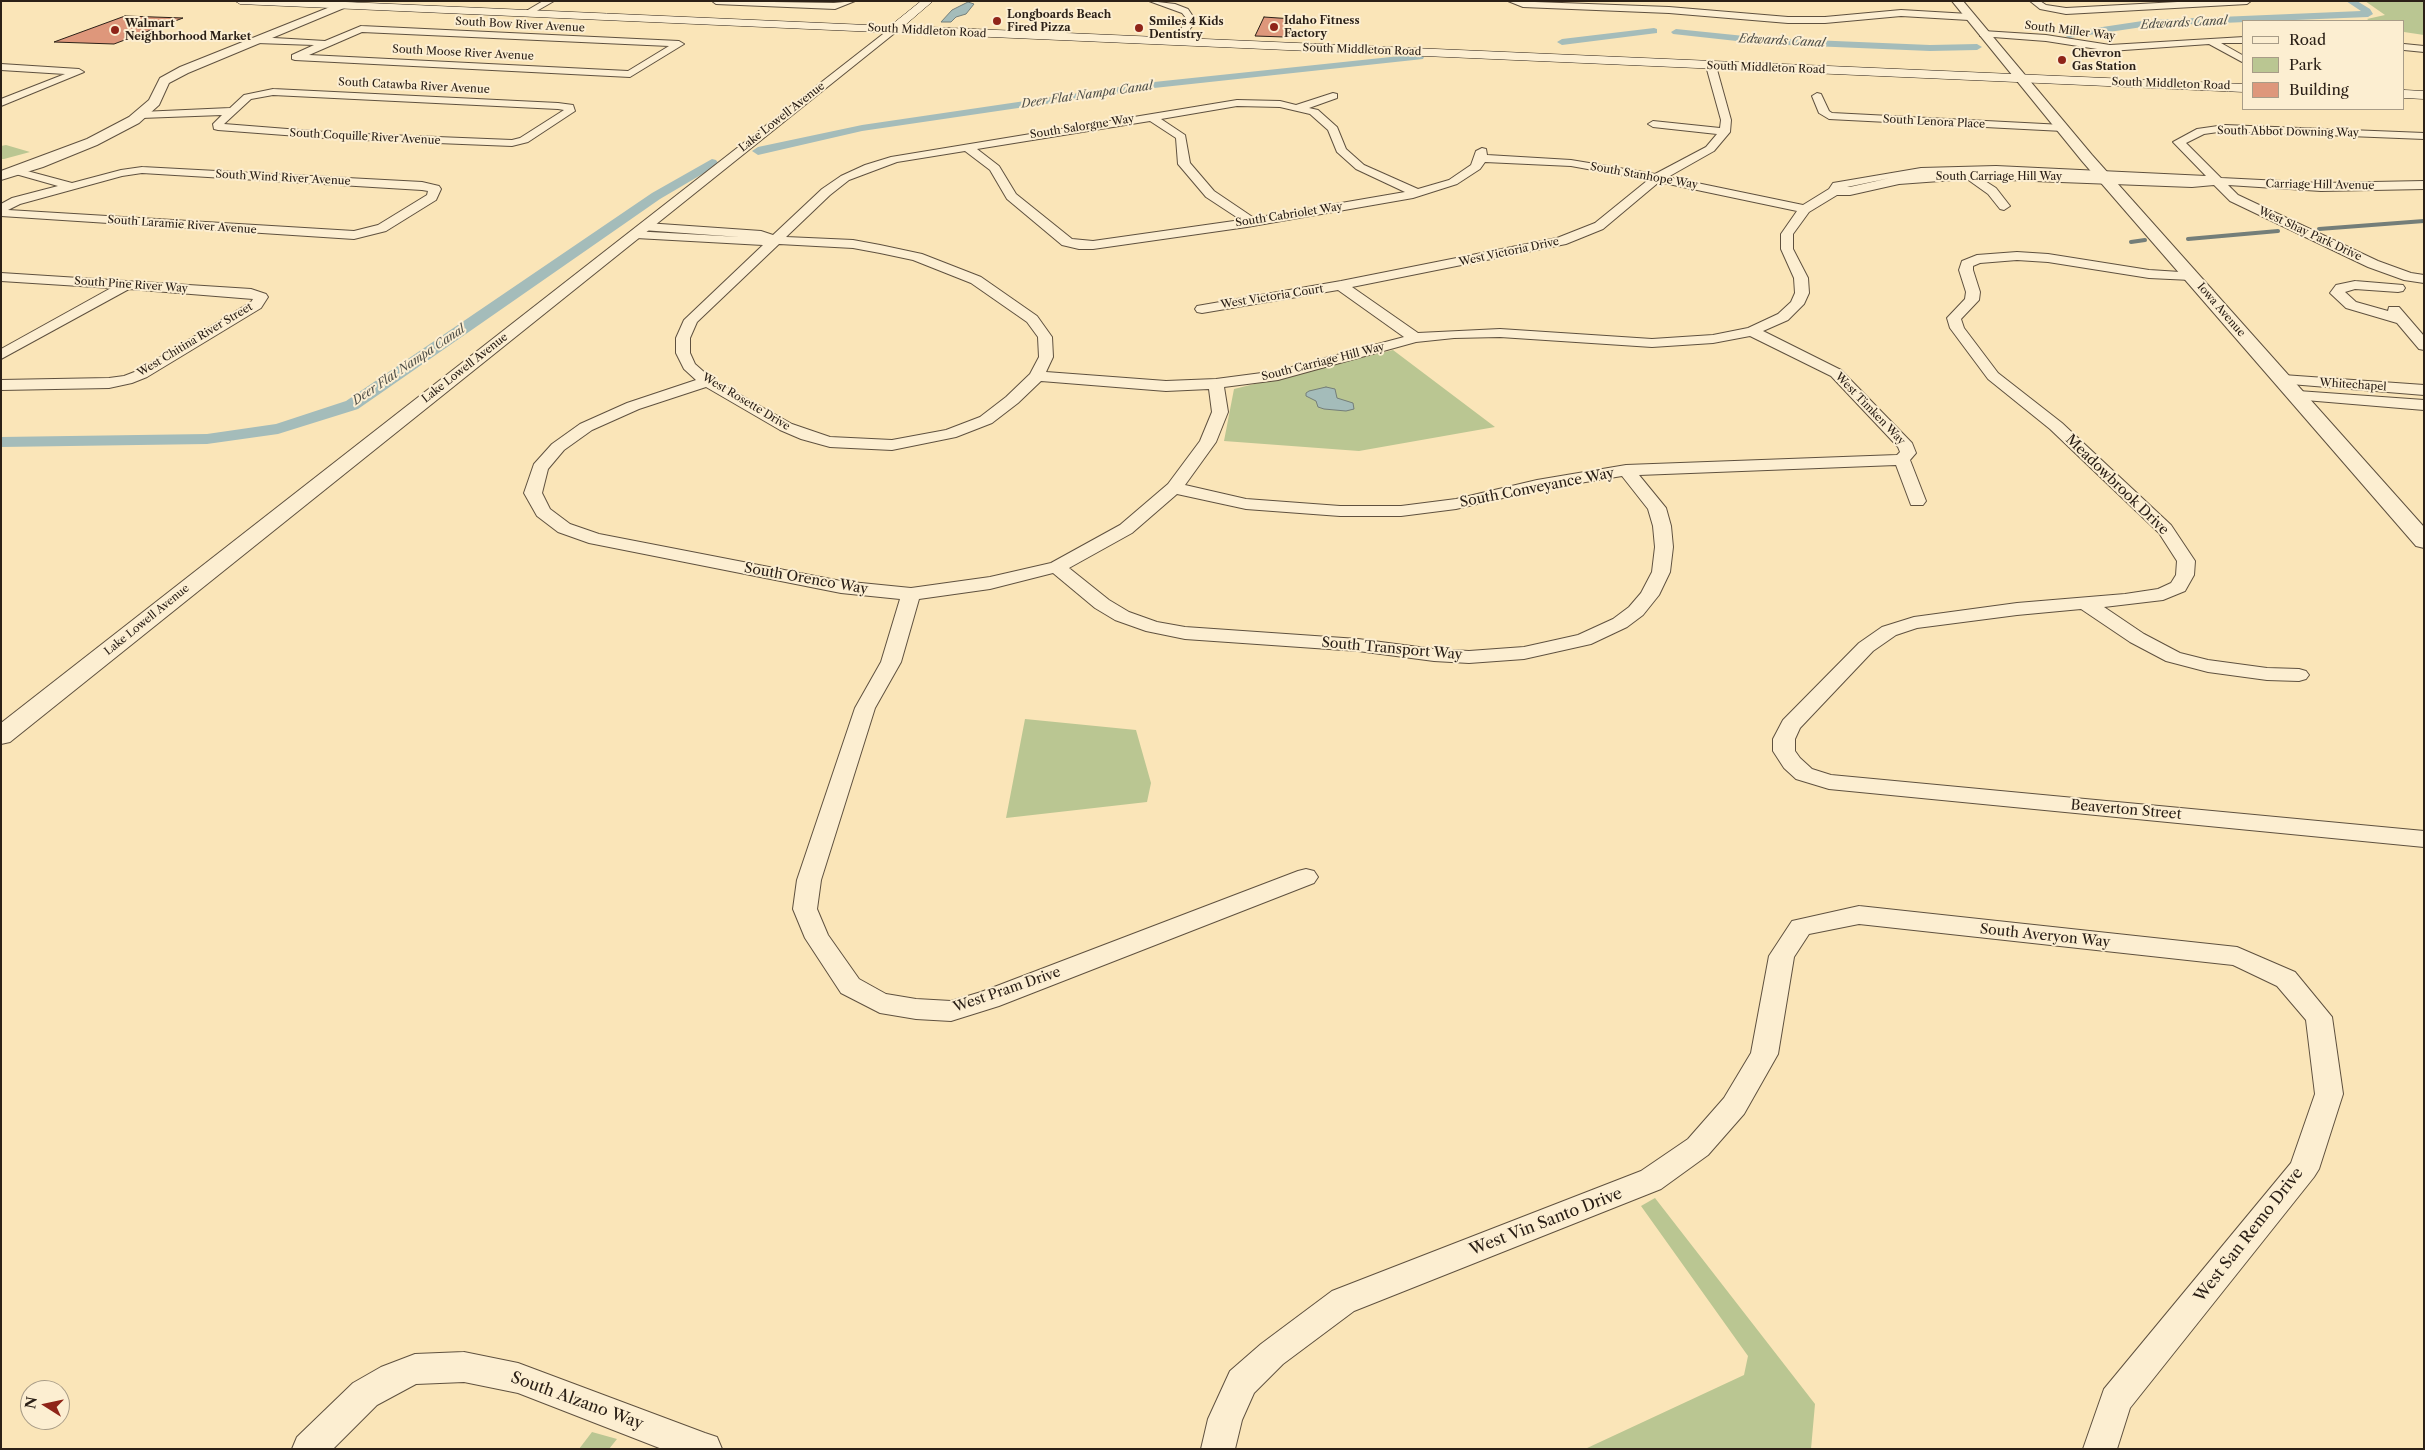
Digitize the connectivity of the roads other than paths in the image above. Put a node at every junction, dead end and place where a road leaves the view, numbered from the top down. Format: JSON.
{"nodes":[{"id":1,"x":240,"y":1,"type":"edge"},
{"id":2,"x":550,"y":1,"type":"edge"},
{"id":3,"x":716,"y":1,"type":"edge"},
{"id":4,"x":851,"y":1,"type":"edge"},
{"id":5,"x":928,"y":1,"type":"edge"},
{"id":6,"x":1153,"y":1,"type":"edge"},
{"id":7,"x":1957,"y":1,"type":"edge"},
{"id":8,"x":2034,"y":1,"type":"edge"},
{"id":9,"x":2247,"y":1,"type":"edge"},
{"id":10,"x":734,"y":2,"type":"edge"},
{"id":11,"x":1512,"y":3,"type":"edge"},
{"id":12,"x":350,"y":5,"type":"edge"},
{"id":13,"x":525,"y":14,"type":"junction"},
{"id":14,"x":1969,"y":16,"type":"junction"},
{"id":15,"x":892,"y":30,"type":"junction"},
{"id":16,"x":1984,"y":34,"type":"junction"},
{"id":17,"x":262,"y":40,"type":"junction"},
{"id":18,"x":2209,"y":40,"type":"junction"},
{"id":19,"x":2242,"y":40,"type":"edge"},
{"id":20,"x":1176,"y":42,"type":"junction"},
{"id":21,"x":327,"y":44,"type":"junction"},
{"id":22,"x":2405,"y":47,"type":"edge"},
{"id":23,"x":2424,"y":49,"type":"edge"},
{"id":24,"x":2242,"y":59,"type":"edge"},
{"id":25,"x":1710,"y":66,"type":"junction"},
{"id":26,"x":1,"y":67,"type":"edge"},
{"id":27,"x":630,"y":74,"type":"joint"},
{"id":28,"x":2019,"y":78,"type":"junction"},
{"id":29,"x":2242,"y":88,"type":"edge"},
{"id":30,"x":2405,"y":94,"type":"edge"},
{"id":31,"x":2424,"y":95,"type":"edge"},
{"id":32,"x":1333,"y":96,"type":"dead end"},
{"id":33,"x":1817,"y":96,"type":"dead end"},
{"id":34,"x":1,"y":103,"type":"edge"},
{"id":35,"x":1297,"y":108,"type":"junction"},
{"id":36,"x":233,"y":111,"type":"junction"},
{"id":37,"x":154,"y":114,"type":"junction"},
{"id":38,"x":141,"y":115,"type":"junction"},
{"id":39,"x":1150,"y":116,"type":"junction"},
{"id":40,"x":1653,"y":124,"type":"dead end"},
{"id":41,"x":2063,"y":128,"type":"junction"},
{"id":42,"x":1725,"y":132,"type":"junction"},
{"id":43,"x":2424,"y":136,"type":"edge"},
{"id":44,"x":512,"y":143,"type":"joint"},
{"id":45,"x":966,"y":146,"type":"junction"},
{"id":46,"x":1482,"y":154,"type":"joint"},
{"id":47,"x":38,"y":164,"type":"junction"},
{"id":48,"x":869,"y":167,"type":"joint"},
{"id":49,"x":16,"y":171,"type":"junction"},
{"id":50,"x":1966,"y":172,"type":"junction"},
{"id":51,"x":1,"y":176,"type":"edge"},
{"id":52,"x":2104,"y":176,"type":"junction"},
{"id":53,"x":1657,"y":178,"type":"junction"},
{"id":54,"x":2217,"y":181,"type":"junction"},
{"id":55,"x":2424,"y":185,"type":"edge"},
{"id":56,"x":73,"y":186,"type":"junction"},
{"id":57,"x":1417,"y":193,"type":"junction"},
{"id":58,"x":2004,"y":206,"type":"dead end"},
{"id":59,"x":1805,"y":209,"type":"junction"},
{"id":60,"x":1,"y":210,"type":"edge"},
{"id":61,"x":1252,"y":222,"type":"junction"},
{"id":62,"x":641,"y":231,"type":"junction"},
{"id":63,"x":364,"y":234,"type":"joint"},
{"id":64,"x":775,"y":240,"type":"junction"},
{"id":65,"x":2192,"y":276,"type":"junction"},
{"id":66,"x":1,"y":277,"type":"edge"},
{"id":67,"x":2409,"y":277,"type":"junction"},
{"id":68,"x":2424,"y":279,"type":"edge"},
{"id":69,"x":127,"y":285,"type":"junction"},
{"id":70,"x":1341,"y":285,"type":"junction"},
{"id":71,"x":2398,"y":288,"type":"junction"},
{"id":72,"x":261,"y":297,"type":"joint"},
{"id":73,"x":1202,"y":309,"type":"dead end"},
{"id":74,"x":2402,"y":320,"type":"junction"},
{"id":75,"x":1752,"y":331,"type":"junction"},
{"id":76,"x":1415,"y":338,"type":"junction"},
{"id":77,"x":2424,"y":346,"type":"edge"},
{"id":78,"x":1,"y":354,"type":"edge"},
{"id":79,"x":1038,"y":376,"type":"junction"},
{"id":80,"x":2283,"y":380,"type":"junction"},
{"id":81,"x":707,"y":382,"type":"junction"},
{"id":82,"x":1216,"y":384,"type":"junction"},
{"id":83,"x":1,"y":385,"type":"edge"},
{"id":84,"x":2424,"y":390,"type":"edge"},
{"id":85,"x":2298,"y":396,"type":"junction"},
{"id":86,"x":2424,"y":406,"type":"edge"},
{"id":87,"x":1902,"y":460,"type":"junction"},
{"id":88,"x":1626,"y":470,"type":"junction"},
{"id":89,"x":1174,"y":488,"type":"junction"},
{"id":90,"x":1917,"y":501,"type":"dead end"},
{"id":91,"x":2424,"y":541,"type":"edge"},
{"id":92,"x":1057,"y":567,"type":"junction"},
{"id":93,"x":911,"y":594,"type":"junction"},
{"id":94,"x":2086,"y":604,"type":"junction"},
{"id":95,"x":2299,"y":675,"type":"dead end"},
{"id":96,"x":1,"y":736,"type":"edge"},
{"id":97,"x":1829,"y":782,"type":"joint"},
{"id":98,"x":2424,"y":839,"type":"edge"},
{"id":99,"x":1306,"y":877,"type":"dead end"},
{"id":100,"x":1802,"y":927,"type":"joint"},
{"id":101,"x":2286,"y":979,"type":"joint"},
{"id":102,"x":309,"y":1449,"type":"edge"},
{"id":103,"x":705,"y":1449,"type":"edge"},
{"id":104,"x":1218,"y":1449,"type":"edge"},
{"id":105,"x":2100,"y":1449,"type":"edge"}],
"edges":[{"from":1,"to":12,"type":"main road","name":"South Middleton Road"},
{"from":2,"to":13,"type":"street"},
{"from":3,"to":10,"type":"street"},
{"from":4,"to":10,"type":"street"},
{"from":5,"to":15,"type":"main road","name":"Lake Lowell Avenue"},
{"from":6,"to":20,"type":"street"},
{"from":7,"to":14,"type":"street","name":"Iowa Avenue"},
{"from":8,"to":9,"type":"street"},
{"from":11,"to":14,"type":"street"},
{"from":12,"to":13,"type":"main road","name":"South Middleton Road"},
{"from":12,"to":17,"type":"street"},
{"from":13,"to":15,"type":"main road","name":"South Middleton Road"},
{"from":14,"to":16,"type":"street","name":"Iowa Avenue"},
{"from":15,"to":20,"type":"main road","name":"South Middleton Road"},
{"from":15,"to":62,"type":"street","name":"Lake Lowell Avenue"},
{"from":16,"to":18,"type":"street","name":"South Miller Way"},
{"from":16,"to":28,"type":"street","name":"Iowa Avenue"},
{"from":17,"to":21,"type":"street"},
{"from":17,"to":37,"type":"street"},
{"from":17,"to":38,"type":"street"},
{"from":18,"to":19,"type":"street","name":"South Miller Way"},
{"from":18,"to":24,"type":"street"},
{"from":20,"to":25,"type":"main road","name":"South Middleton Road"},
{"from":21,"to":27,"type":"street","name":"South Moose River Avenue"},
{"from":21,"to":27,"type":"street","name":"South Bow River Avenue"},
{"from":22,"to":23,"type":"street"},
{"from":25,"to":28,"type":"main road","name":"South Middleton Road"},
{"from":25,"to":42,"type":"street"},
{"from":26,"to":34,"type":"street"},
{"from":28,"to":29,"type":"main road","name":"South Middleton Road"},
{"from":28,"to":41,"type":"street","name":"Iowa Avenue"},
{"from":30,"to":31,"type":"main road"},
{"from":32,"to":35,"type":"street"},
{"from":33,"to":41,"type":"street","name":"South Lenora Place"},
{"from":35,"to":39,"type":"street","name":"South Salorgne Way"},
{"from":35,"to":57,"type":"street","name":"South Salorgne Way"},
{"from":36,"to":37,"type":"street"},
{"from":36,"to":44,"type":"street","name":"South Coquille River Avenue"},
{"from":36,"to":44,"type":"street","name":"South Catawba River Avenue"},
{"from":37,"to":38,"type":"street"},
{"from":37,"to":47,"type":"street"},
{"from":38,"to":47,"type":"street"},
{"from":39,"to":45,"type":"street","name":"South Salorgne Way"},
{"from":39,"to":61,"type":"street"},
{"from":40,"to":42,"type":"street"},
{"from":41,"to":52,"type":"street","name":"Iowa Avenue"},
{"from":42,"to":53,"type":"street","name":"West Victoria Drive"},
{"from":43,"to":54,"type":"street","name":"South Abbot Downing Way"},
{"from":45,"to":48,"type":"street","name":"South Salorgne Way"},
{"from":45,"to":61,"type":"street","name":"South Cabriolet Way"},
{"from":46,"to":53,"type":"street","name":"South Stanhope Way"},
{"from":46,"to":57,"type":"street","name":"South Cabriolet Way"},
{"from":47,"to":49,"type":"street"},
{"from":48,"to":64,"type":"street","name":"West Rosette Drive"},
{"from":49,"to":51,"type":"street"},
{"from":49,"to":56,"type":"street"},
{"from":50,"to":52,"type":"street","name":"South Carriage Hill Way"},
{"from":50,"to":58,"type":"street"},
{"from":50,"to":59,"type":"street","name":"South Carriage Hill Way"},
{"from":52,"to":54,"type":"street","name":"Carriage Hill Avenue"},
{"from":52,"to":65,"type":"street","name":"Iowa Avenue"},
{"from":53,"to":59,"type":"street","name":"South Stanhope Way"},
{"from":53,"to":70,"type":"street","name":"West Victoria Drive"},
{"from":54,"to":55,"type":"street","name":"Carriage Hill Avenue"},
{"from":54,"to":67,"type":"street","name":"West Shay Park Drive"},
{"from":56,"to":60,"type":"street","name":"South Wind River Avenue"},
{"from":56,"to":63,"type":"street","name":"South Wind River Avenue"},
{"from":57,"to":61,"type":"street","name":"South Cabriolet Way"},
{"from":59,"to":75,"type":"street","name":"South Carriage Hill Way"},
{"from":60,"to":63,"type":"street","name":"South Laramie River Avenue"},
{"from":62,"to":64,"type":"street"},
{"from":62,"to":96,"type":"street","name":"Lake Lowell Avenue"},
{"from":64,"to":79,"type":"street"},
{"from":64,"to":81,"type":"street","name":"West Rosette Drive"},
{"from":65,"to":80,"type":"street","name":"Iowa Avenue"},
{"from":65,"to":94,"type":"street","name":"Meadowbrook Drive"},
{"from":66,"to":69,"type":"street","name":"South Pine River Way"},
{"from":67,"to":68,"type":"street","name":"West Shay Park Drive"},
{"from":67,"to":71,"type":"street"},
{"from":69,"to":72,"type":"street","name":"South Pine River Way"},
{"from":69,"to":78,"type":"street"},
{"from":70,"to":73,"type":"street","name":"West Victoria Court"},
{"from":70,"to":76,"type":"street"},
{"from":71,"to":74,"type":"street"},
{"from":71,"to":74,"type":"street"},
{"from":72,"to":83,"type":"street","name":"West Chitina River Street"},
{"from":74,"to":77,"type":"street"},
{"from":75,"to":76,"type":"street","name":"South Carriage Hill Way"},
{"from":75,"to":87,"type":"street","name":"West Timken Way"},
{"from":76,"to":82,"type":"street","name":"South Carriage Hill Way"},
{"from":79,"to":81,"type":"street","name":"West Rosette Drive"},
{"from":79,"to":82,"type":"street","name":"South Carriage Hill Way"},
{"from":80,"to":84,"type":"street","name":"Whitechapel"},
{"from":80,"to":85,"type":"street","name":"Iowa Avenue"},
{"from":81,"to":93,"type":"street","name":"South Orenco Way"},
{"from":82,"to":89,"type":"street","name":"South Orenco Way"},
{"from":85,"to":86,"type":"street","name":"Whitechapel"},
{"from":85,"to":91,"type":"street","name":"Iowa Avenue"},
{"from":87,"to":88,"type":"street","name":"South Conveyance Way"},
{"from":87,"to":90,"type":"street","name":"West Timken Way"},
{"from":88,"to":89,"type":"street","name":"South Conveyance Way"},
{"from":88,"to":92,"type":"street","name":"South Transport Way"},
{"from":89,"to":92,"type":"street","name":"South Orenco Way"},
{"from":92,"to":93,"type":"street","name":"South Orenco Way"},
{"from":93,"to":99,"type":"street","name":"West Pram Drive"},
{"from":94,"to":95,"type":"street"},
{"from":94,"to":97,"type":"street","name":"Meadowbrook Drive"},
{"from":97,"to":98,"type":"street","name":"Beaverton Street"},
{"from":100,"to":101,"type":"street","name":"South Averyon Way"},
{"from":100,"to":104,"type":"street","name":"West Vin Santo Drive"},
{"from":101,"to":105,"type":"street","name":"West San Remo Drive"},
{"from":102,"to":103,"type":"street","name":"South Alzano Way"}]}
